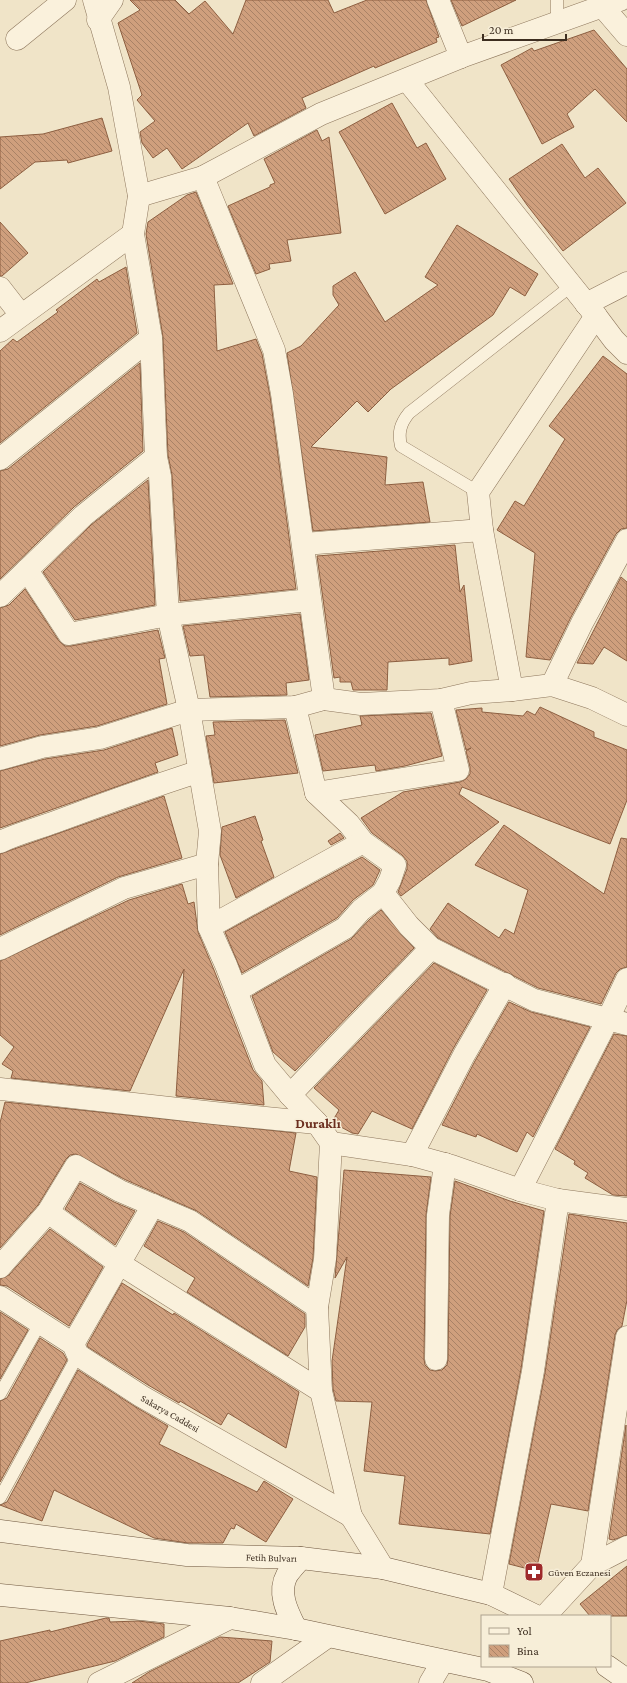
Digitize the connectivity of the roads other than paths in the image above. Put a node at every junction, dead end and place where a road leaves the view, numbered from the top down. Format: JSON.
{"nodes":[{"id":1,"x":65,"y":0,"type":"edge"},
{"id":2,"x":112,"y":0,"type":"edge"},
{"id":3,"x":438,"y":0,"type":"edge"},
{"id":4,"x":557,"y":0,"type":"edge"},
{"id":5,"x":611,"y":4,"type":"edge"},
{"id":6,"x":96,"y":10,"type":"edge"},
{"id":7,"x":557,"y":24,"type":"junction"},
{"id":8,"x":627,"y":35,"type":"edge"},
{"id":9,"x":17,"y":39,"type":"dead end"},
{"id":10,"x":462,"y":57,"type":"junction"},
{"id":11,"x":407,"y":80,"type":"junction"},
{"id":12,"x":203,"y":177,"type":"junction"},
{"id":13,"x":139,"y":196,"type":"junction"},
{"id":14,"x":133,"y":234,"type":"junction"},
{"id":15,"x":627,"y":283,"type":"edge"},
{"id":16,"x":571,"y":286,"type":"junction"},
{"id":17,"x":0,"y":288,"type":"edge"},
{"id":18,"x":591,"y":310,"type":"junction"},
{"id":19,"x":20,"y":314,"type":"junction"},
{"id":20,"x":0,"y":330,"type":"edge"},
{"id":21,"x":151,"y":338,"type":"junction"},
{"id":22,"x":627,"y":353,"type":"edge"},
{"id":23,"x":156,"y":457,"type":"junction"},
{"id":24,"x":0,"y":459,"type":"edge"},
{"id":25,"x":478,"y":492,"type":"junction"},
{"id":26,"x":482,"y":530,"type":"junction"},
{"id":27,"x":627,"y":540,"type":"edge"},
{"id":28,"x":304,"y":544,"type":"junction"},
{"id":29,"x":27,"y":570,"type":"junction"},
{"id":30,"x":0,"y":596,"type":"edge"},
{"id":31,"x":310,"y":600,"type":"junction"},
{"id":32,"x":168,"y":615,"type":"junction"},
{"id":33,"x":552,"y":685,"type":"junction"},
{"id":34,"x":512,"y":690,"type":"junction"},
{"id":35,"x":324,"y":699,"type":"junction"},
{"id":36,"x":441,"y":700,"type":"junction"},
{"id":37,"x":295,"y":707,"type":"junction"},
{"id":38,"x":190,"y":710,"type":"junction"},
{"id":39,"x":627,"y":715,"type":"edge"},
{"id":40,"x":0,"y":759,"type":"edge"},
{"id":41,"x":200,"y":770,"type":"junction"},
{"id":42,"x":316,"y":794,"type":"junction"},
{"id":43,"x":0,"y":842,"type":"edge"},
{"id":44,"x":362,"y":842,"type":"junction"},
{"id":45,"x":207,"y":864,"type":"junction"},
{"id":46,"x":383,"y":893,"type":"junction"},
{"id":47,"x":209,"y":927,"type":"junction"},
{"id":48,"x":431,"y":948,"type":"junction"},
{"id":49,"x":0,"y":949,"type":"edge"},
{"id":50,"x":627,"y":979,"type":"edge"},
{"id":51,"x":505,"y":984,"type":"junction"},
{"id":52,"x":236,"y":991,"type":"junction"},
{"id":53,"x":618,"y":1022,"type":"edge"},
{"id":54,"x":0,"y":1089,"type":"edge"},
{"id":55,"x":290,"y":1095,"type":"junction"},
{"id":56,"x":317,"y":1122,"type":"junction"},
{"id":57,"x":331,"y":1143,"type":"junction"},
{"id":58,"x":412,"y":1155,"type":"junction"},
{"id":59,"x":445,"y":1164,"type":"junction"},
{"id":60,"x":520,"y":1190,"type":"junction"},
{"id":61,"x":558,"y":1200,"type":"junction"},
{"id":62,"x":153,"y":1205,"type":"junction"},
{"id":63,"x":627,"y":1209,"type":"edge"},
{"id":64,"x":48,"y":1212,"type":"junction"},
{"id":65,"x":120,"y":1264,"type":"junction"},
{"id":66,"x":0,"y":1267,"type":"edge"},
{"id":67,"x":0,"y":1298,"type":"edge"},
{"id":68,"x":317,"y":1307,"type":"junction"},
{"id":69,"x":39,"y":1324,"type":"junction"},
{"id":70,"x":627,"y":1337,"type":"edge"},
{"id":71,"x":75,"y":1350,"type":"junction"},
{"id":72,"x":436,"y":1359,"type":"dead end"},
{"id":73,"x":321,"y":1391,"type":"junction"},
{"id":74,"x":0,"y":1394,"type":"edge"},
{"id":75,"x":0,"y":1498,"type":"edge"},
{"id":76,"x":352,"y":1516,"type":"junction"},
{"id":77,"x":0,"y":1531,"type":"edge"},
{"id":78,"x":627,"y":1547,"type":"edge"},
{"id":79,"x":301,"y":1558,"type":"junction"},
{"id":80,"x":592,"y":1565,"type":"junction"},
{"id":81,"x":383,"y":1568,"type":"junction"},
{"id":82,"x":0,"y":1595,"type":"edge"},
{"id":83,"x":500,"y":1603,"type":"edge"},
{"id":84,"x":533,"y":1615,"type":"edge"},
{"id":85,"x":546,"y":1615,"type":"edge"},
{"id":86,"x":230,"y":1618,"type":"junction"},
{"id":87,"x":296,"y":1629,"type":"junction"},
{"id":88,"x":327,"y":1637,"type":"junction"},
{"id":89,"x":443,"y":1661,"type":"junction"},
{"id":90,"x":481,"y":1667,"type":"edge"},
{"id":91,"x":608,"y":1667,"type":"edge"},
{"id":92,"x":490,"y":1668,"type":"edge"},
{"id":93,"x":627,"y":1680,"type":"edge"},
{"id":94,"x":99,"y":1683,"type":"edge"},
{"id":95,"x":262,"y":1683,"type":"edge"},
{"id":96,"x":430,"y":1683,"type":"edge"},
{"id":97,"x":522,"y":1683,"type":"edge"}],
"edges":[{"from":1,"to":9,"type":"street"},
{"from":2,"to":6,"type":"street"},
{"from":3,"to":10,"type":"street"},
{"from":4,"to":7,"type":"lane"},
{"from":5,"to":7,"type":"street"},
{"from":5,"to":8,"type":"street"},
{"from":6,"to":13,"type":"street"},
{"from":7,"to":10,"type":"street"},
{"from":10,"to":11,"type":"street"},
{"from":11,"to":12,"type":"street"},
{"from":11,"to":16,"type":"street"},
{"from":12,"to":13,"type":"street"},
{"from":12,"to":28,"type":"street"},
{"from":13,"to":14,"type":"street"},
{"from":14,"to":19,"type":"street"},
{"from":14,"to":21,"type":"street"},
{"from":15,"to":18,"type":"street"},
{"from":16,"to":18,"type":"street"},
{"from":16,"to":25,"type":"lane"},
{"from":17,"to":19,"type":"street"},
{"from":18,"to":22,"type":"street"},
{"from":18,"to":25,"type":"street"},
{"from":19,"to":20,"type":"street"},
{"from":21,"to":23,"type":"street"},
{"from":21,"to":24,"type":"street"},
{"from":23,"to":29,"type":"street"},
{"from":23,"to":32,"type":"street"},
{"from":25,"to":26,"type":"street"},
{"from":26,"to":28,"type":"street"},
{"from":26,"to":34,"type":"street"},
{"from":27,"to":33,"type":"street"},
{"from":28,"to":31,"type":"street"},
{"from":29,"to":30,"type":"street"},
{"from":29,"to":32,"type":"street"},
{"from":31,"to":32,"type":"street"},
{"from":31,"to":35,"type":"street"},
{"from":32,"to":38,"type":"street"},
{"from":33,"to":34,"type":"street"},
{"from":33,"to":39,"type":"street"},
{"from":34,"to":36,"type":"street"},
{"from":35,"to":36,"type":"street"},
{"from":35,"to":37,"type":"street"},
{"from":36,"to":42,"type":"street"},
{"from":37,"to":38,"type":"street"},
{"from":37,"to":42,"type":"street"},
{"from":38,"to":40,"type":"street"},
{"from":38,"to":41,"type":"street"},
{"from":41,"to":43,"type":"street"},
{"from":41,"to":45,"type":"street"},
{"from":42,"to":44,"type":"street"},
{"from":44,"to":46,"type":"street"},
{"from":44,"to":47,"type":"street"},
{"from":45,"to":47,"type":"street"},
{"from":45,"to":49,"type":"street"},
{"from":46,"to":48,"type":"street"},
{"from":46,"to":52,"type":"street"},
{"from":47,"to":52,"type":"street"},
{"from":48,"to":51,"type":"street"},
{"from":48,"to":55,"type":"street"},
{"from":50,"to":53,"type":"street"},
{"from":51,"to":53,"type":"street"},
{"from":51,"to":58,"type":"street"},
{"from":52,"to":55,"type":"street"},
{"from":53,"to":60,"type":"street"},
{"from":54,"to":56,"type":"street"},
{"from":55,"to":56,"type":"street"},
{"from":56,"to":57,"type":"street"},
{"from":57,"to":58,"type":"street"},
{"from":57,"to":68,"type":"street"},
{"from":58,"to":59,"type":"street"},
{"from":59,"to":60,"type":"street"},
{"from":59,"to":72,"type":"street"},
{"from":60,"to":61,"type":"street"},
{"from":61,"to":63,"type":"street"},
{"from":61,"to":83,"type":"street"},
{"from":62,"to":64,"type":"street"},
{"from":62,"to":65,"type":"street"},
{"from":62,"to":68,"type":"street"},
{"from":64,"to":65,"type":"street"},
{"from":64,"to":66,"type":"street"},
{"from":65,"to":71,"type":"street"},
{"from":65,"to":73,"type":"street"},
{"from":67,"to":69,"type":"street","name":"Sakarya Caddesi"},
{"from":68,"to":73,"type":"street"},
{"from":69,"to":71,"type":"street","name":"Sakarya Caddesi"},
{"from":69,"to":74,"type":"lane"},
{"from":70,"to":80,"type":"street"},
{"from":71,"to":75,"type":"lane"},
{"from":71,"to":76,"type":"street","name":"Sakarya Caddesi"},
{"from":73,"to":76,"type":"street"},
{"from":76,"to":81,"type":"street"},
{"from":77,"to":79,"type":"street","name":"Fetih Bulvarı"},
{"from":78,"to":80,"type":"street"},
{"from":79,"to":81,"type":"street","name":"Fetih Bulvarı"},
{"from":79,"to":87,"type":"street"},
{"from":80,"to":85,"type":"street"},
{"from":81,"to":83,"type":"street","name":"Fetih Bulvarı"},
{"from":82,"to":86,"type":"street"},
{"from":83,"to":84,"type":"street","name":"Fetih Bulvarı"},
{"from":86,"to":87,"type":"street"},
{"from":86,"to":94,"type":"street"},
{"from":87,"to":88,"type":"street"},
{"from":88,"to":89,"type":"street"},
{"from":88,"to":95,"type":"street"},
{"from":89,"to":90,"type":"street"},
{"from":89,"to":96,"type":"street"},
{"from":91,"to":93,"type":"street"},
{"from":92,"to":97,"type":"street"}]}
